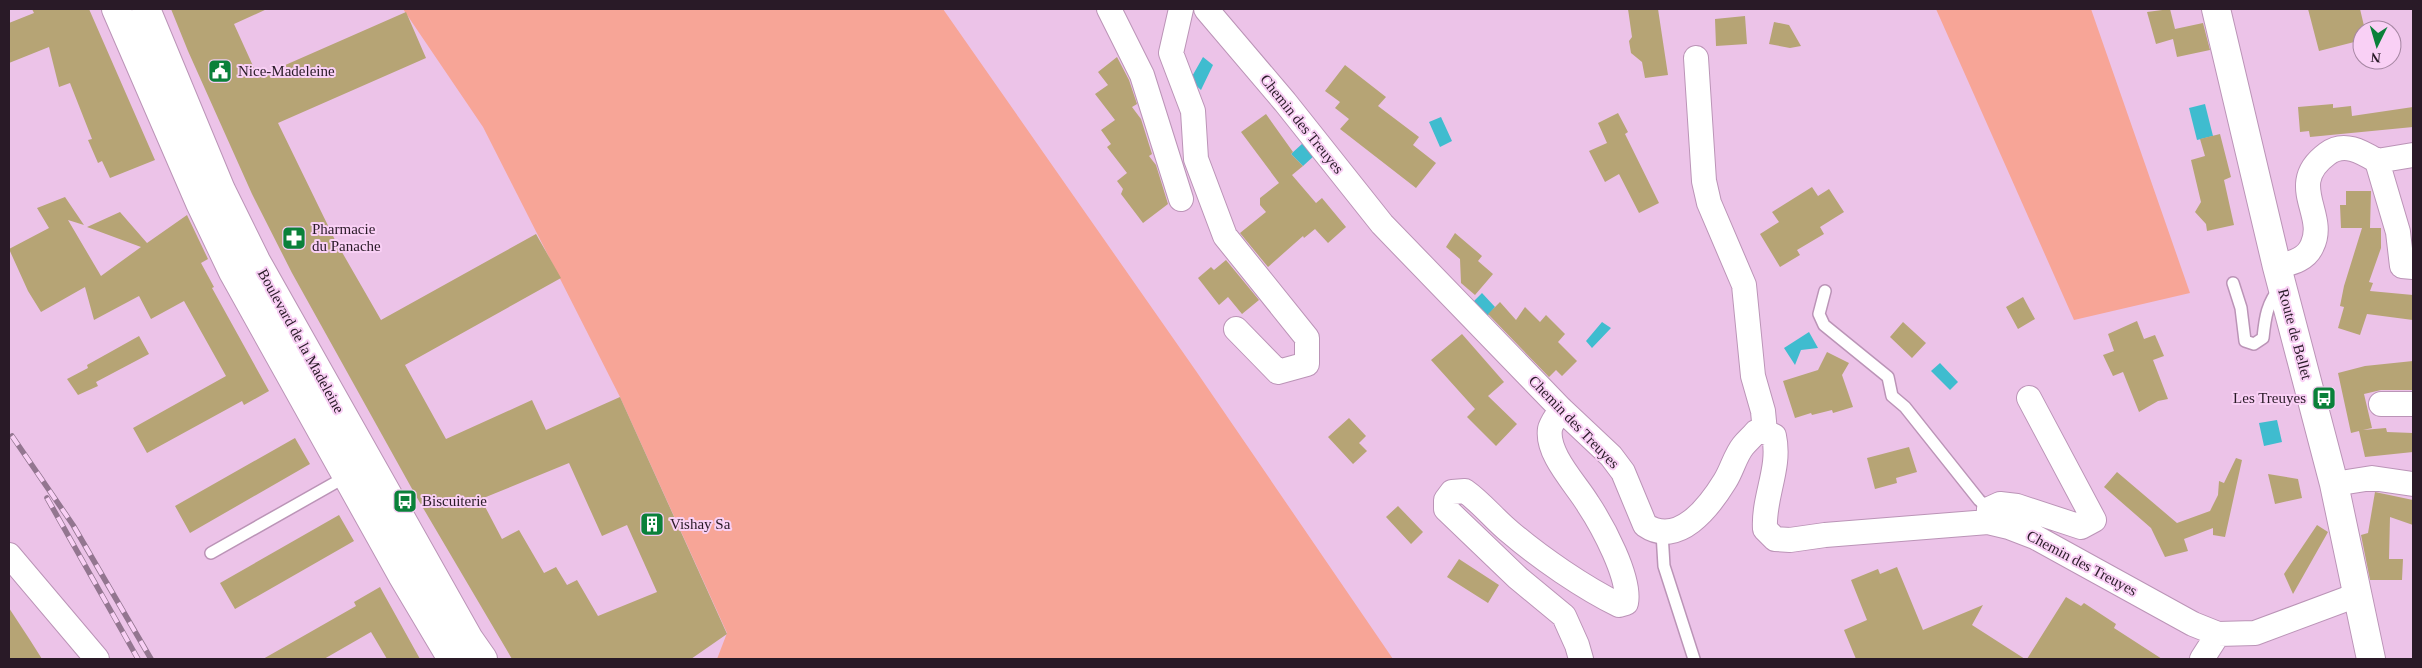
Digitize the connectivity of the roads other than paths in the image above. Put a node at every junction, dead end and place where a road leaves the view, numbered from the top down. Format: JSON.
{"nodes":[{"id":1,"x":116,"y":9,"type":"edge"},
{"id":2,"x":146,"y":9,"type":"edge"},
{"id":3,"x":1109,"y":9,"type":"edge"},
{"id":4,"x":1181,"y":9,"type":"edge"},
{"id":5,"x":1206,"y":9,"type":"edge"},
{"id":6,"x":2216,"y":9,"type":"edge"},
{"id":7,"x":1696,"y":58,"type":"dead end"},
{"id":8,"x":2413,"y":155,"type":"edge"},
{"id":9,"x":2377,"y":161,"type":"junction"},
{"id":10,"x":1181,"y":199,"type":"dead end"},
{"id":11,"x":2413,"y":267,"type":"edge"},
{"id":12,"x":2280,"y":276,"type":"junction"},
{"id":13,"x":2233,"y":283,"type":"dead end"},
{"id":14,"x":1825,"y":291,"type":"dead end"},
{"id":15,"x":1236,"y":329,"type":"dead end"},
{"id":16,"x":2029,"y":398,"type":"dead end"},
{"id":17,"x":2381,"y":404,"type":"dead end"},
{"id":18,"x":2413,"y":404,"type":"edge"},
{"id":19,"x":1561,"y":409,"type":"junction"},
{"id":20,"x":1765,"y":432,"type":"junction"},
{"id":21,"x":358,"y":470,"type":"junction"},
{"id":22,"x":2334,"y":484,"type":"junction"},
{"id":23,"x":2413,"y":484,"type":"edge"},
{"id":24,"x":1989,"y":516,"type":"junction"},
{"id":25,"x":1662,"y":533,"type":"junction"},
{"id":26,"x":211,"y":553,"type":"dead end"},
{"id":27,"x":9,"y":555,"type":"edge"},
{"id":28,"x":2357,"y":595,"type":"junction"},
{"id":29,"x":2218,"y":634,"type":"junction"},
{"id":30,"x":97,"y":659,"type":"edge"},
{"id":31,"x":452,"y":659,"type":"edge"},
{"id":32,"x":483,"y":659,"type":"edge"},
{"id":33,"x":1581,"y":659,"type":"edge"},
{"id":34,"x":1694,"y":659,"type":"edge"},
{"id":35,"x":2202,"y":659,"type":"edge"},
{"id":36,"x":2371,"y":659,"type":"edge"}],
"edges":[{"from":1,"to":21,"type":"street","name":"Boulevard de la Madeleine"},
{"from":2,"to":21,"type":"street","name":"Boulevard de la Madeleine"},
{"from":3,"to":10,"type":"street"},
{"from":4,"to":15,"type":"street"},
{"from":5,"to":19,"type":"street","name":"Chemin des Treuyes"},
{"from":6,"to":12,"type":"street","name":"Route de Bellet"},
{"from":7,"to":20,"type":"street"},
{"from":8,"to":9,"type":"street"},
{"from":9,"to":11,"type":"street"},
{"from":9,"to":12,"type":"street"},
{"from":12,"to":13,"type":"lane"},
{"from":12,"to":22,"type":"street","name":"Route de Bellet"},
{"from":14,"to":24,"type":"lane"},
{"from":16,"to":24,"type":"street"},
{"from":17,"to":18,"type":"street"},
{"from":19,"to":25,"type":"street","name":"Chemin des Treuyes"},
{"from":19,"to":33,"type":"street"},
{"from":20,"to":24,"type":"street","name":"Chemin des Treuyes"},
{"from":20,"to":25,"type":"street"},
{"from":21,"to":26,"type":"lane"},
{"from":21,"to":31,"type":"street","name":"Boulevard de la Madeleine"},
{"from":21,"to":32,"type":"street","name":"Boulevard de la Madeleine"},
{"from":22,"to":23,"type":"street"},
{"from":22,"to":28,"type":"street","name":"Route de Bellet"},
{"from":24,"to":29,"type":"street","name":"Chemin des Treuyes"},
{"from":25,"to":34,"type":"lane"},
{"from":27,"to":30,"type":"street"},
{"from":28,"to":29,"type":"street","name":"Chemin des Treuyes"},
{"from":28,"to":36,"type":"street","name":"Route de Bellet"},
{"from":29,"to":35,"type":"street"}]}
